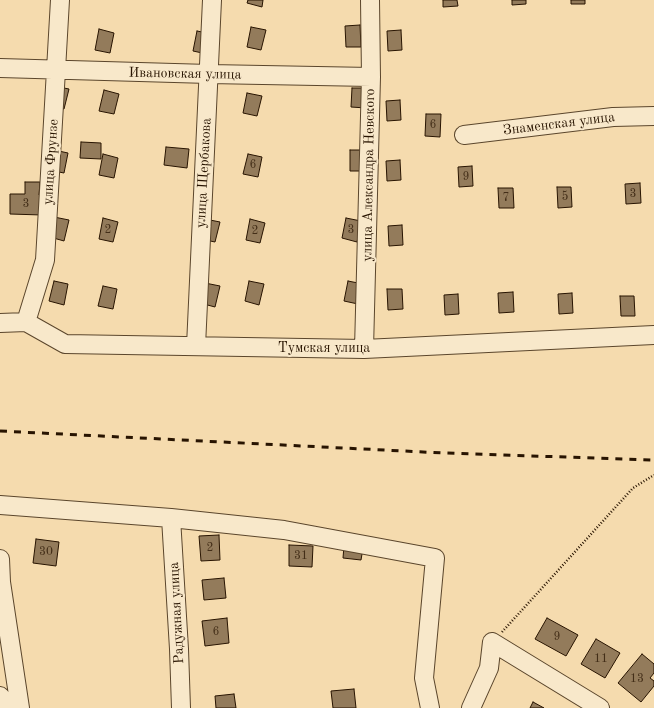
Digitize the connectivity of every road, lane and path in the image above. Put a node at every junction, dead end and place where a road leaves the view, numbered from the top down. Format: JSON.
{"nodes":[{"id":1,"x":60,"y":0,"type":"edge"},
{"id":2,"x":212,"y":0,"type":"edge"},
{"id":3,"x":370,"y":0,"type":"edge"},
{"id":4,"x":0,"y":68,"type":"edge"},
{"id":5,"x":56,"y":70,"type":"junction"},
{"id":6,"x":209,"y":74,"type":"junction"},
{"id":7,"x":371,"y":77,"type":"junction"},
{"id":8,"x":654,"y":116,"type":"edge"},
{"id":9,"x":464,"y":135,"type":"dead end"},
{"id":10,"x":26,"y":322,"type":"junction"},
{"id":11,"x":0,"y":323,"type":"edge"},
{"id":12,"x":654,"y":335,"type":"edge"},
{"id":13,"x":196,"y":346,"type":"junction"},
{"id":14,"x":364,"y":349,"type":"junction"},
{"id":15,"x":654,"y":475,"type":"edge"},
{"id":16,"x":0,"y":505,"type":"edge"},
{"id":17,"x":171,"y":518,"type":"junction"},
{"id":18,"x":0,"y":558,"type":"edge"},
{"id":19,"x":492,"y":642,"type":"junction"},
{"id":20,"x":0,"y":696,"type":"edge"},
{"id":21,"x":11,"y":708,"type":"edge"},
{"id":22,"x":20,"y":708,"type":"edge"},
{"id":23,"x":181,"y":708,"type":"edge"},
{"id":24,"x":430,"y":708,"type":"edge"},
{"id":25,"x":471,"y":708,"type":"edge"},
{"id":26,"x":600,"y":708,"type":"edge"}],
"edges":[{"from":1,"to":5,"type":"street","name":"улица Фрунзе"},
{"from":2,"to":6,"type":"street","name":"улица Щербакова"},
{"from":3,"to":7,"type":"street","name":"улица Александра Невского"},
{"from":4,"to":5,"type":"street","name":"Ивановская улица"},
{"from":5,"to":6,"type":"street","name":"Ивановская улица"},
{"from":5,"to":10,"type":"street","name":"улица Фрунзе"},
{"from":6,"to":7,"type":"street","name":"Ивановская улица"},
{"from":6,"to":13,"type":"street","name":"улица Щербакова"},
{"from":7,"to":14,"type":"street","name":"улица Александра Невского"},
{"from":8,"to":9,"type":"street","name":"Знаменская улица"},
{"from":10,"to":11,"type":"street"},
{"from":10,"to":13,"type":"street","name":"Тумская улица"},
{"from":12,"to":14,"type":"street","name":"Тумская улица"},
{"from":13,"to":14,"type":"street","name":"Тумская улица"},
{"from":15,"to":19,"type":"path"},
{"from":16,"to":17,"type":"street"},
{"from":17,"to":23,"type":"street","name":"Радужная улица"},
{"from":17,"to":24,"type":"street"},
{"from":18,"to":22,"type":"street"},
{"from":19,"to":25,"type":"street"},
{"from":19,"to":26,"type":"street"},
{"from":20,"to":21,"type":"street"}]}
